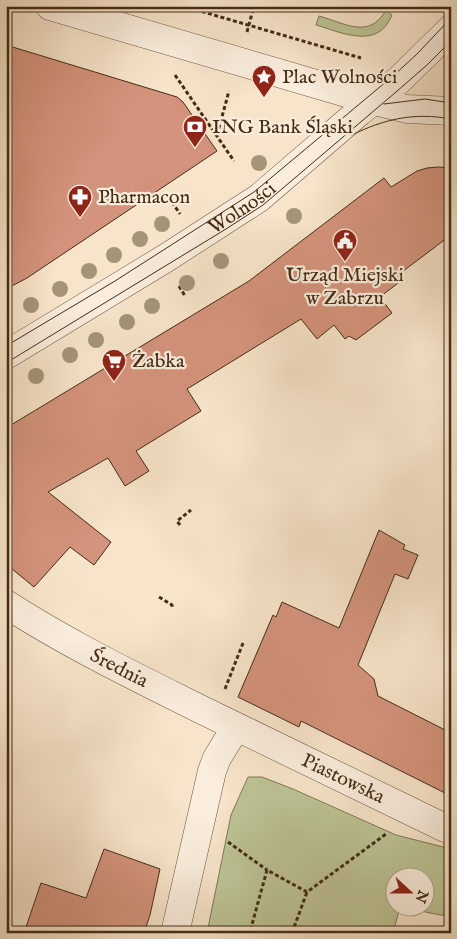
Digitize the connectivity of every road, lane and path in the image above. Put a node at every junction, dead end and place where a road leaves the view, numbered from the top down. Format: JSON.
{"nodes":[{"id":1,"x":50,"y":6,"type":"edge"},
{"id":2,"x":183,"y":6,"type":"edge"},
{"id":3,"x":451,"y":29,"type":"edge"},
{"id":4,"x":148,"y":35,"type":"junction"},
{"id":5,"x":361,"y":58,"type":"dead end"},
{"id":6,"x":374,"y":101,"type":"junction"},
{"id":7,"x":451,"y":112,"type":"edge"},
{"id":8,"x":234,"y":161,"type":"dead end"},
{"id":9,"x":176,"y":282,"type":"dead end"},
{"id":10,"x":185,"y":296,"type":"dead end"},
{"id":11,"x":6,"y":354,"type":"edge"},
{"id":12,"x":191,"y":510,"type":"dead end"},
{"id":13,"x":180,"y":525,"type":"dead end"},
{"id":14,"x":158,"y":597,"type":"dead end"},
{"id":15,"x":6,"y":604,"type":"edge"},
{"id":16,"x":172,"y":608,"type":"dead end"},
{"id":17,"x":243,"y":643,"type":"dead end"},
{"id":18,"x":221,"y":698,"type":"dead end"},
{"id":19,"x":236,"y":727,"type":"junction"},
{"id":20,"x":451,"y":829,"type":"edge"},
{"id":21,"x":387,"y":834,"type":"dead end"},
{"id":22,"x":307,"y":892,"type":"junction"},
{"id":23,"x":250,"y":928,"type":"junction"},
{"id":24,"x":175,"y":933,"type":"edge"},
{"id":25,"x":244,"y":933,"type":"edge"},
{"id":26,"x":258,"y":933,"type":"edge"},
{"id":27,"x":292,"y":933,"type":"edge"}],
"edges":[{"from":1,"to":4,"type":"street"},
{"from":2,"to":5,"type":"path"},
{"from":3,"to":6,"type":"street","name":"Wolności"},
{"from":4,"to":6,"type":"street"},
{"from":4,"to":8,"type":"path"},
{"from":6,"to":7,"type":"street"},
{"from":6,"to":11,"type":"street","name":"Wolności"},
{"from":9,"to":10,"type":"path"},
{"from":12,"to":13,"type":"path"},
{"from":14,"to":16,"type":"path"},
{"from":15,"to":19,"type":"street","name":"Średnia"},
{"from":17,"to":18,"type":"path"},
{"from":19,"to":20,"type":"street","name":"Piastowska"},
{"from":19,"to":24,"type":"street"},
{"from":21,"to":22,"type":"path"},
{"from":22,"to":23,"type":"path"},
{"from":22,"to":27,"type":"path"},
{"from":23,"to":25,"type":"path"},
{"from":23,"to":26,"type":"path"}]}
